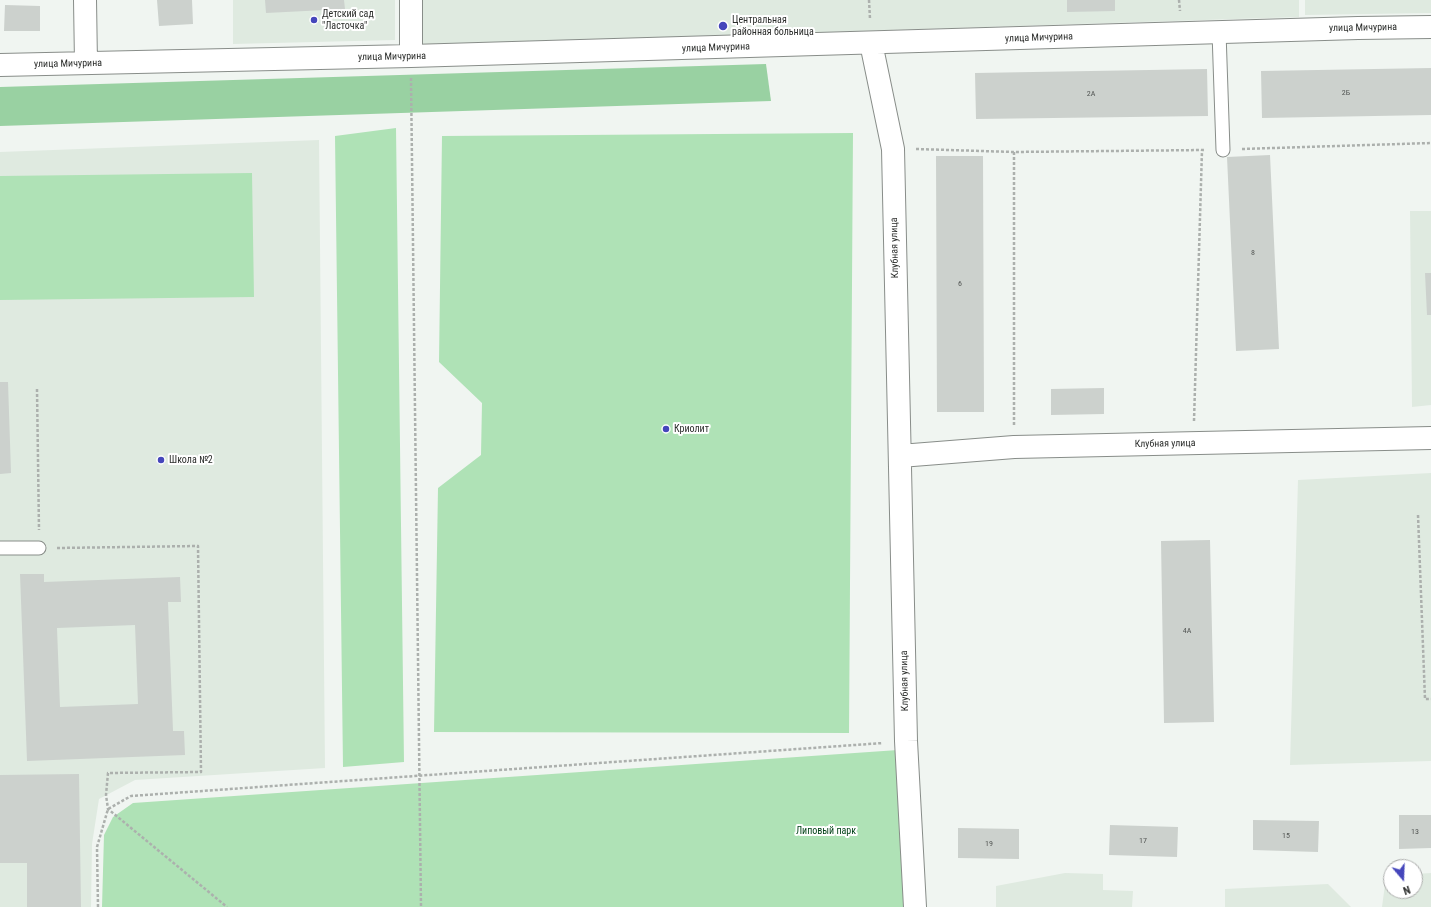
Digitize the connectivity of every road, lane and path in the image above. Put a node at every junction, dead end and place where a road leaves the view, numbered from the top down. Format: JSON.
{"nodes":[{"id":1,"x":85,"y":0,"type":"edge"},
{"id":2,"x":411,"y":0,"type":"edge"},
{"id":3,"x":1431,"y":27,"type":"edge"},
{"id":4,"x":1219,"y":32,"type":"junction"},
{"id":5,"x":872,"y":43,"type":"junction"},
{"id":6,"x":411,"y":56,"type":"junction"},
{"id":7,"x":86,"y":63,"type":"junction"},
{"id":8,"x":0,"y":65,"type":"edge"},
{"id":9,"x":1431,"y":143,"type":"edge"},
{"id":10,"x":893,"y":149,"type":"junction"},
{"id":11,"x":1202,"y":150,"type":"junction"},
{"id":12,"x":1223,"y":150,"type":"junction"},
{"id":13,"x":1014,"y":152,"type":"junction"},
{"id":14,"x":37,"y":389,"type":"dead end"},
{"id":15,"x":1431,"y":438,"type":"edge"},
{"id":16,"x":1193,"y":444,"type":"junction"},
{"id":17,"x":1014,"y":447,"type":"junction"},
{"id":18,"x":900,"y":456,"type":"junction"},
{"id":19,"x":1418,"y":515,"type":"dead end"},
{"id":20,"x":0,"y":548,"type":"edge"},
{"id":21,"x":39,"y":548,"type":"junction"},
{"id":22,"x":1431,"y":699,"type":"edge"},
{"id":23,"x":906,"y":741,"type":"junction"},
{"id":24,"x":419,"y":775,"type":"junction"},
{"id":25,"x":108,"y":809,"type":"junction"},
{"id":26,"x":98,"y":907,"type":"edge"},
{"id":27,"x":227,"y":907,"type":"edge"},
{"id":28,"x":421,"y":907,"type":"edge"},
{"id":29,"x":915,"y":907,"type":"edge"}],
"edges":[{"from":1,"to":7,"type":"street"},
{"from":2,"to":6,"type":"street"},
{"from":3,"to":4,"type":"street","name":"улица Мичурина"},
{"from":4,"to":5,"type":"street","name":"улица Мичурина"},
{"from":4,"to":12,"type":"lane"},
{"from":5,"to":6,"type":"street","name":"улица Мичурина"},
{"from":5,"to":10,"type":"street","name":"Клубная улица"},
{"from":6,"to":7,"type":"street","name":"улица Мичурина"},
{"from":6,"to":24,"type":"path"},
{"from":7,"to":8,"type":"street","name":"улица Мичурина"},
{"from":9,"to":12,"type":"path"},
{"from":10,"to":13,"type":"path"},
{"from":10,"to":18,"type":"street","name":"Клубная улица"},
{"from":11,"to":12,"type":"path"},
{"from":11,"to":13,"type":"path"},
{"from":11,"to":16,"type":"path"},
{"from":13,"to":17,"type":"path"},
{"from":14,"to":21,"type":"path"},
{"from":15,"to":16,"type":"street","name":"Клубная улица"},
{"from":16,"to":17,"type":"street","name":"Клубная улица"},
{"from":17,"to":18,"type":"street","name":"Клубная улица"},
{"from":18,"to":23,"type":"street","name":"Клубная улица"},
{"from":19,"to":22,"type":"path"},
{"from":20,"to":21,"type":"lane"},
{"from":21,"to":25,"type":"path"},
{"from":23,"to":24,"type":"path"},
{"from":23,"to":29,"type":"street","name":"Клубная улица"},
{"from":24,"to":25,"type":"path"},
{"from":24,"to":28,"type":"path"},
{"from":25,"to":26,"type":"path"},
{"from":25,"to":27,"type":"path"}]}
